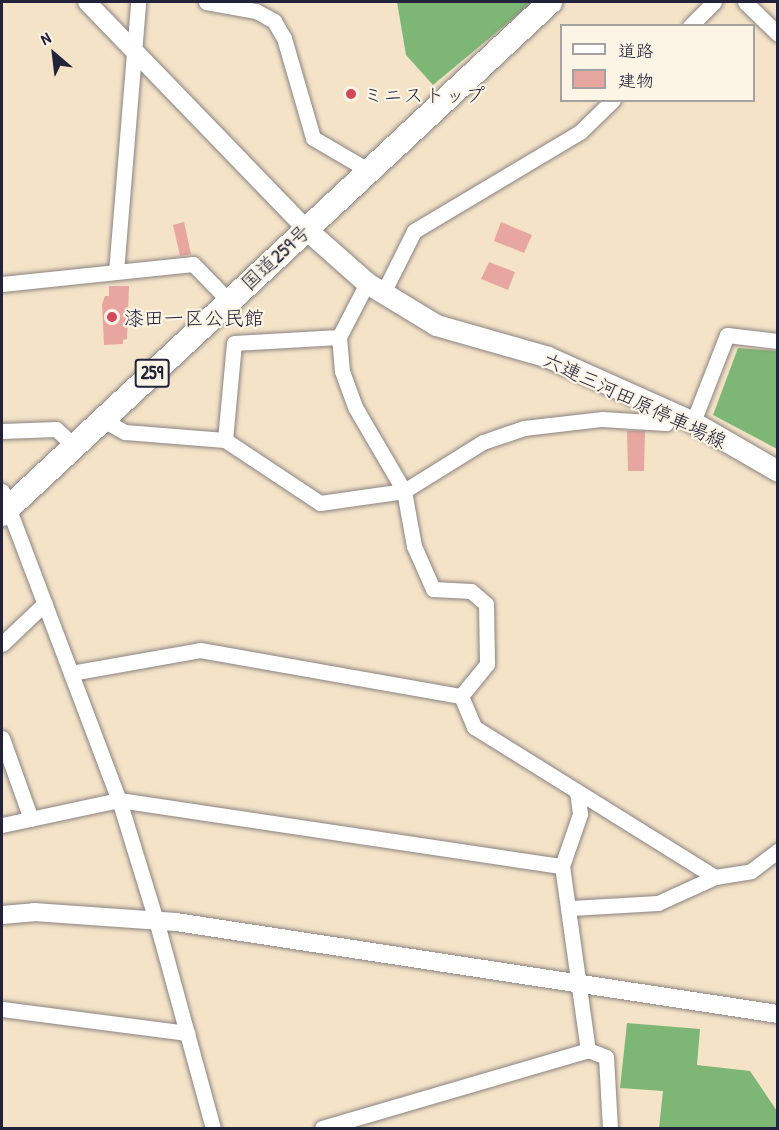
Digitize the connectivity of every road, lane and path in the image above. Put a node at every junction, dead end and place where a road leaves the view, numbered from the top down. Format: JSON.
{"nodes":[{"id":1,"x":87,"y":2,"type":"edge"},
{"id":2,"x":138,"y":2,"type":"edge"},
{"id":3,"x":206,"y":2,"type":"edge"},
{"id":4,"x":550,"y":2,"type":"edge"},
{"id":5,"x":714,"y":2,"type":"edge"},
{"id":6,"x":745,"y":2,"type":"edge"},
{"id":7,"x":692,"y":24,"type":"edge"},
{"id":8,"x":777,"y":34,"type":"edge"},
{"id":9,"x":132,"y":49,"type":"junction"},
{"id":10,"x":611,"y":102,"type":"edge"},
{"id":11,"x":368,"y":170,"type":"junction"},
{"id":12,"x":306,"y":229,"type":"junction"},
{"id":13,"x":116,"y":272,"type":"junction"},
{"id":14,"x":2,"y":285,"type":"edge"},
{"id":15,"x":375,"y":288,"type":"junction"},
{"id":16,"x":229,"y":300,"type":"junction"},
{"id":17,"x":339,"y":337,"type":"junction"},
{"id":18,"x":777,"y":341,"type":"edge"},
{"id":19,"x":670,"y":412,"type":"junction"},
{"id":20,"x":103,"y":420,"type":"junction"},
{"id":21,"x":693,"y":422,"type":"junction"},
{"id":22,"x":2,"y":431,"type":"edge"},
{"id":23,"x":225,"y":440,"type":"junction"},
{"id":24,"x":74,"y":446,"type":"junction"},
{"id":25,"x":777,"y":471,"type":"edge"},
{"id":26,"x":404,"y":491,"type":"junction"},
{"id":27,"x":4,"y":504,"type":"edge"},
{"id":28,"x":45,"y":603,"type":"junction"},
{"id":29,"x":2,"y":644,"type":"edge"},
{"id":30,"x":71,"y":673,"type":"junction"},
{"id":31,"x":461,"y":696,"type":"junction"},
{"id":32,"x":2,"y":738,"type":"edge"},
{"id":33,"x":577,"y":792,"type":"junction"},
{"id":34,"x":119,"y":800,"type":"junction"},
{"id":35,"x":32,"y":819,"type":"junction"},
{"id":36,"x":2,"y":825,"type":"edge"},
{"id":37,"x":777,"y":851,"type":"edge"},
{"id":38,"x":562,"y":866,"type":"junction"},
{"id":39,"x":715,"y":876,"type":"junction"},
{"id":40,"x":571,"y":908,"type":"junction"},
{"id":41,"x":2,"y":915,"type":"edge"},
{"id":42,"x":156,"y":920,"type":"junction"},
{"id":43,"x":582,"y":985,"type":"junction"},
{"id":44,"x":2,"y":1009,"type":"edge"},
{"id":45,"x":777,"y":1014,"type":"edge"},
{"id":46,"x":187,"y":1033,"type":"junction"},
{"id":47,"x":588,"y":1050,"type":"junction"},
{"id":48,"x":213,"y":1128,"type":"edge"},
{"id":49,"x":322,"y":1128,"type":"edge"},
{"id":50,"x":610,"y":1128,"type":"edge"}],
"edges":[{"from":1,"to":9,"type":"street"},
{"from":2,"to":9,"type":"street"},
{"from":3,"to":11,"type":"street"},
{"from":4,"to":11,"type":"highway","name":"国道259号","number":"259"},
{"from":5,"to":7,"type":"street"},
{"from":6,"to":8,"type":"street"},
{"from":9,"to":12,"type":"street"},
{"from":9,"to":13,"type":"street"},
{"from":10,"to":15,"type":"street"},
{"from":11,"to":12,"type":"highway","name":"国道259号","number":"259"},
{"from":12,"to":15,"type":"main road","name":"六連三河田原停車場線"},
{"from":12,"to":16,"type":"highway","name":"国道259号","number":"259"},
{"from":13,"to":14,"type":"street"},
{"from":13,"to":16,"type":"street"},
{"from":15,"to":17,"type":"street"},
{"from":15,"to":19,"type":"main road","name":"六連三河田原停車場線"},
{"from":16,"to":20,"type":"highway","name":"国道259号","number":"259"},
{"from":17,"to":23,"type":"street"},
{"from":17,"to":26,"type":"street"},
{"from":18,"to":21,"type":"street"},
{"from":19,"to":21,"type":"main road","name":"六連三河田原停車場線"},
{"from":19,"to":26,"type":"street"},
{"from":20,"to":23,"type":"street"},
{"from":20,"to":24,"type":"highway","name":"国道259号","number":"259"},
{"from":21,"to":25,"type":"main road","name":"六連三河田原停車場線"},
{"from":22,"to":24,"type":"street"},
{"from":23,"to":26,"type":"street"},
{"from":24,"to":27,"type":"highway","name":"国道259号","number":"259"},
{"from":26,"to":31,"type":"street"},
{"from":27,"to":28,"type":"street"},
{"from":28,"to":29,"type":"street"},
{"from":28,"to":30,"type":"street"},
{"from":30,"to":31,"type":"street"},
{"from":30,"to":34,"type":"street"},
{"from":31,"to":33,"type":"street"},
{"from":32,"to":35,"type":"street"},
{"from":33,"to":38,"type":"street"},
{"from":33,"to":39,"type":"street"},
{"from":34,"to":35,"type":"street"},
{"from":34,"to":38,"type":"street"},
{"from":34,"to":42,"type":"street"},
{"from":35,"to":36,"type":"street"},
{"from":37,"to":39,"type":"street"},
{"from":38,"to":40,"type":"street"},
{"from":39,"to":40,"type":"street"},
{"from":40,"to":43,"type":"street"},
{"from":41,"to":42,"type":"street"},
{"from":42,"to":43,"type":"street"},
{"from":42,"to":46,"type":"street"},
{"from":43,"to":45,"type":"street"},
{"from":43,"to":47,"type":"street"},
{"from":44,"to":46,"type":"street"},
{"from":46,"to":48,"type":"street"},
{"from":47,"to":49,"type":"street"},
{"from":47,"to":50,"type":"street"}]}
